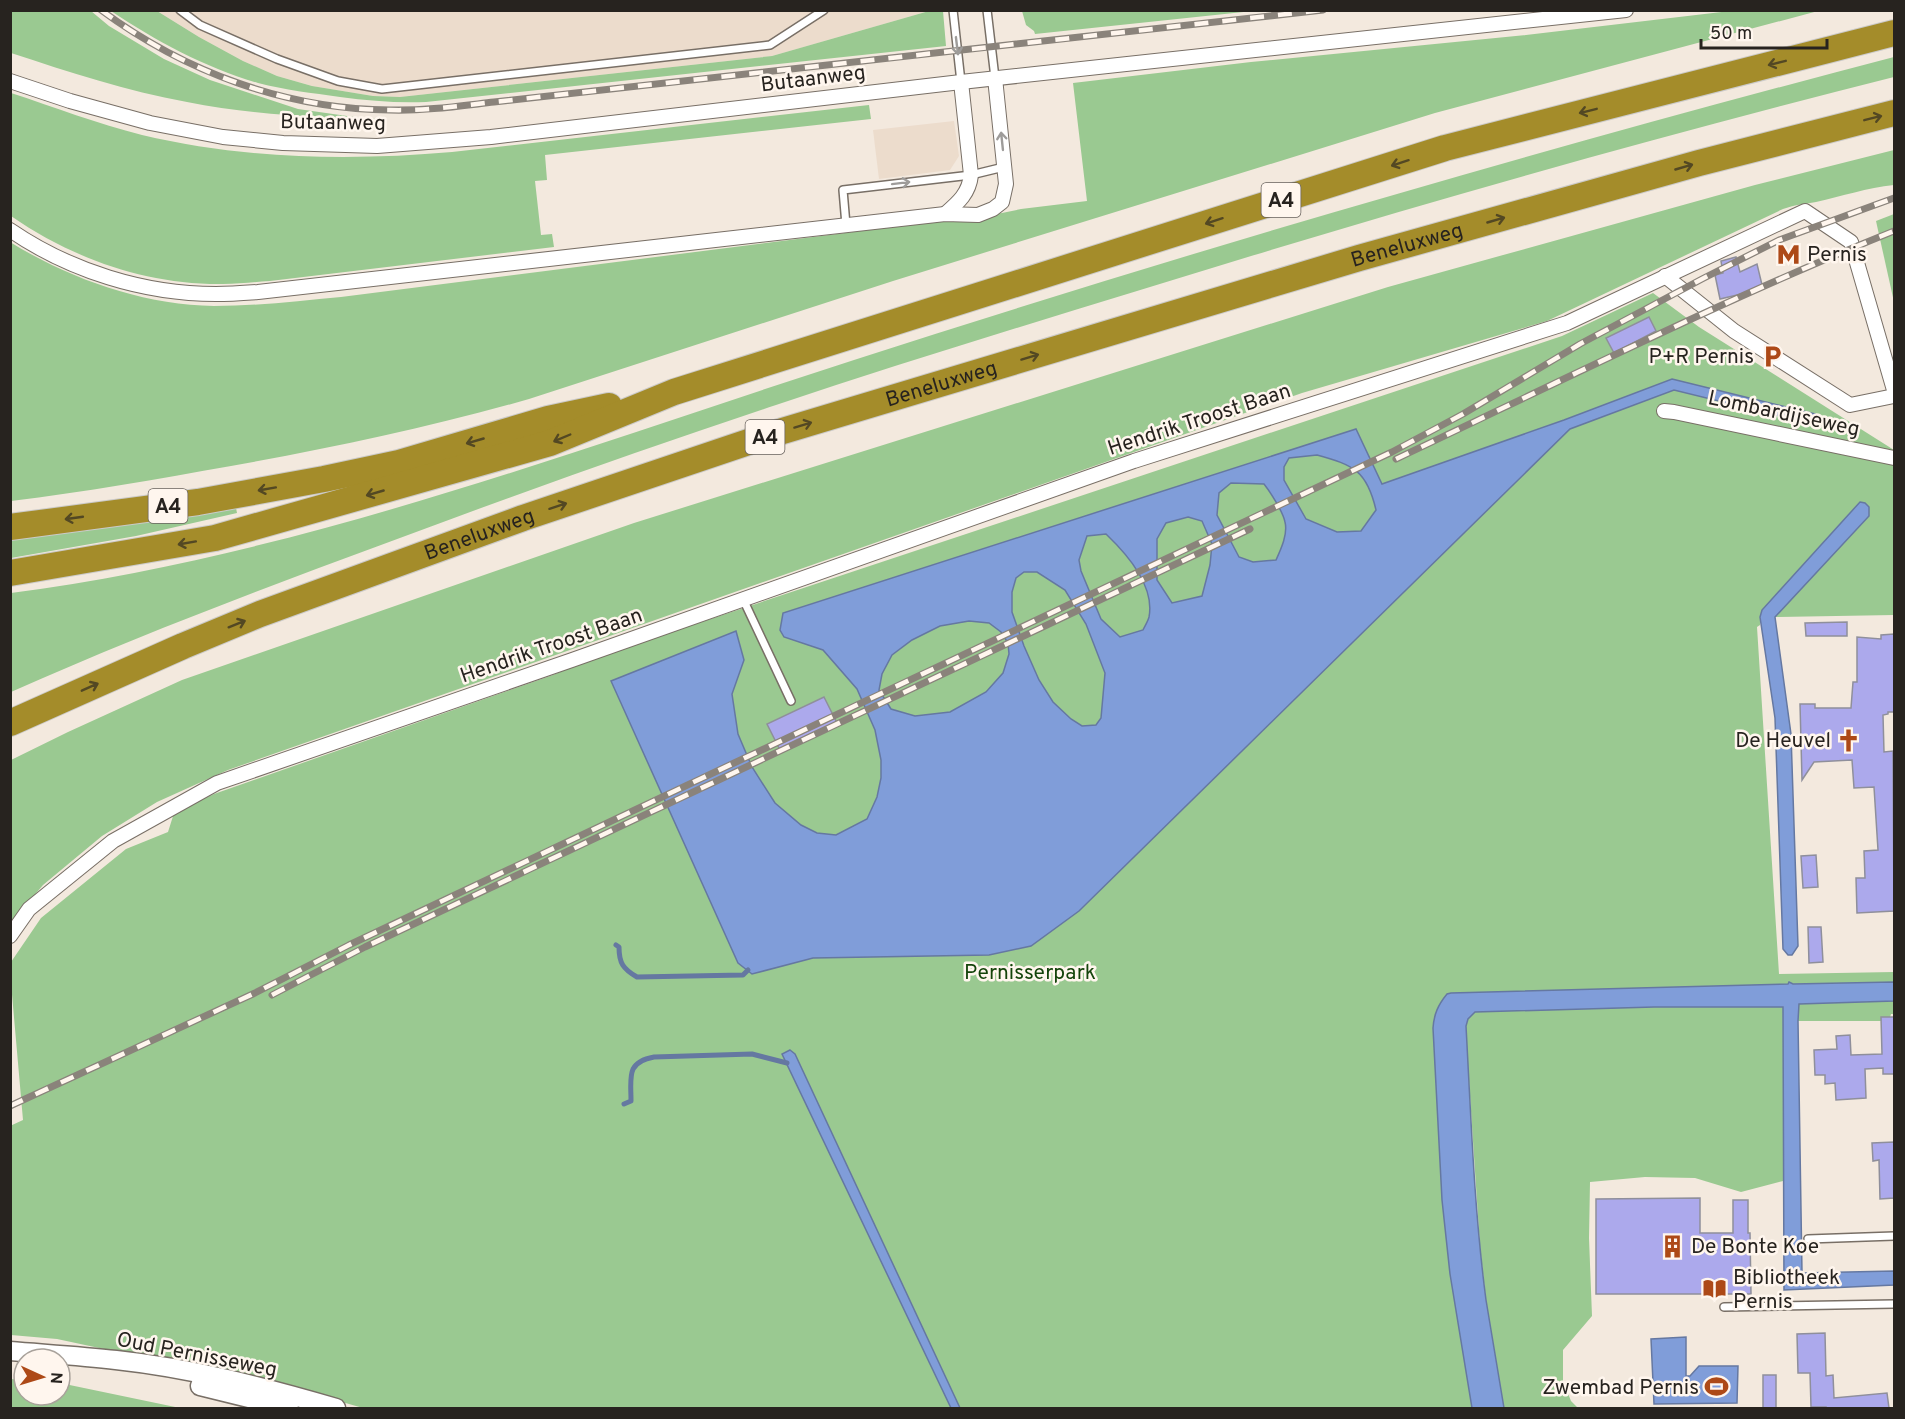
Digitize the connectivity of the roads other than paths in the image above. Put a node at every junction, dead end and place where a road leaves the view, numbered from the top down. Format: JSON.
{"nodes":[{"id":1,"x":180,"y":10,"type":"edge"},
{"id":2,"x":824,"y":10,"type":"edge"},
{"id":3,"x":953,"y":10,"type":"edge"},
{"id":4,"x":987,"y":10,"type":"edge"},
{"id":5,"x":1626,"y":10,"type":"edge"},
{"id":6,"x":1894,"y":33,"type":"edge"},
{"id":7,"x":995,"y":78,"type":"junction"},
{"id":8,"x":10,"y":81,"type":"edge"},
{"id":9,"x":961,"y":82,"type":"junction"},
{"id":10,"x":1894,"y":113,"type":"edge"},
{"id":11,"x":1004,"y":167,"type":"junction"},
{"id":12,"x":971,"y":175,"type":"junction"},
{"id":13,"x":945,"y":214,"type":"junction"},
{"id":14,"x":846,"y":225,"type":"junction"},
{"id":15,"x":10,"y":230,"type":"edge"},
{"id":16,"x":1665,"y":276,"type":"junction"},
{"id":17,"x":1894,"y":390,"type":"edge"},
{"id":18,"x":674,"y":392,"type":"junction"},
{"id":19,"x":1894,"y":396,"type":"edge"},
{"id":20,"x":1664,"y":411,"type":"dead end"},
{"id":21,"x":1894,"y":458,"type":"edge"},
{"id":22,"x":10,"y":527,"type":"edge"},
{"id":23,"x":10,"y":573,"type":"edge"},
{"id":24,"x":743,"y":599,"type":"junction"},
{"id":25,"x":791,"y":701,"type":"dead end"},
{"id":26,"x":10,"y":723,"type":"edge"},
{"id":27,"x":10,"y":936,"type":"edge"},
{"id":28,"x":1894,"y":1236,"type":"edge"},
{"id":29,"x":1808,"y":1239,"type":"dead end"},
{"id":30,"x":1894,"y":1304,"type":"edge"},
{"id":31,"x":1724,"y":1307,"type":"dead end"},
{"id":32,"x":72,"y":1357,"type":"edge"},
{"id":33,"x":72,"y":1360,"type":"edge"},
{"id":34,"x":289,"y":1408,"type":"edge"},
{"id":35,"x":336,"y":1408,"type":"edge"}],
"edges":[{"from":1,"to":2,"type":"lane"},
{"from":3,"to":9,"type":"lane","one_way":true},
{"from":4,"to":7,"type":"lane"},
{"from":5,"to":7,"type":"street","name":"Butaanweg"},
{"from":6,"to":18,"type":"highway","number":"A4","one_way":true},
{"from":7,"to":9,"type":"street","name":"Butaanweg"},
{"from":11,"to":7,"type":"street","one_way":true},
{"from":8,"to":9,"type":"street","name":"Butaanweg"},
{"from":9,"to":12,"type":"street"},
{"from":26,"to":10,"type":"highway","name":"Beneluxweg","number":"A4","one_way":true},
{"from":11,"to":12,"type":"lane"},
{"from":11,"to":13,"type":"street"},
{"from":12,"to":13,"type":"street"},
{"from":14,"to":12,"type":"lane","one_way":true},
{"from":13,"to":14,"type":"street"},
{"from":14,"to":15,"type":"street"},
{"from":16,"to":17,"type":"street","name":"Hendrik Troost Baan"},
{"from":16,"to":19,"type":"street"},
{"from":16,"to":24,"type":"street","name":"Hendrik Troost Baan"},
{"from":18,"to":22,"type":"highway","number":"A4","one_way":true},
{"from":18,"to":23,"type":"highway","number":"A4","one_way":true},
{"from":20,"to":21,"type":"street","name":"Lombardijseweg"},
{"from":24,"to":25,"type":"lane"},
{"from":24,"to":27,"type":"street","name":"Hendrik Troost Baan"},
{"from":28,"to":29,"type":"lane"},
{"from":30,"to":31,"type":"lane"},
{"from":32,"to":35,"type":"street","name":"Oud Pernisseweg"},
{"from":33,"to":34,"type":"street","name":"Oud Pernisseweg"}]}
